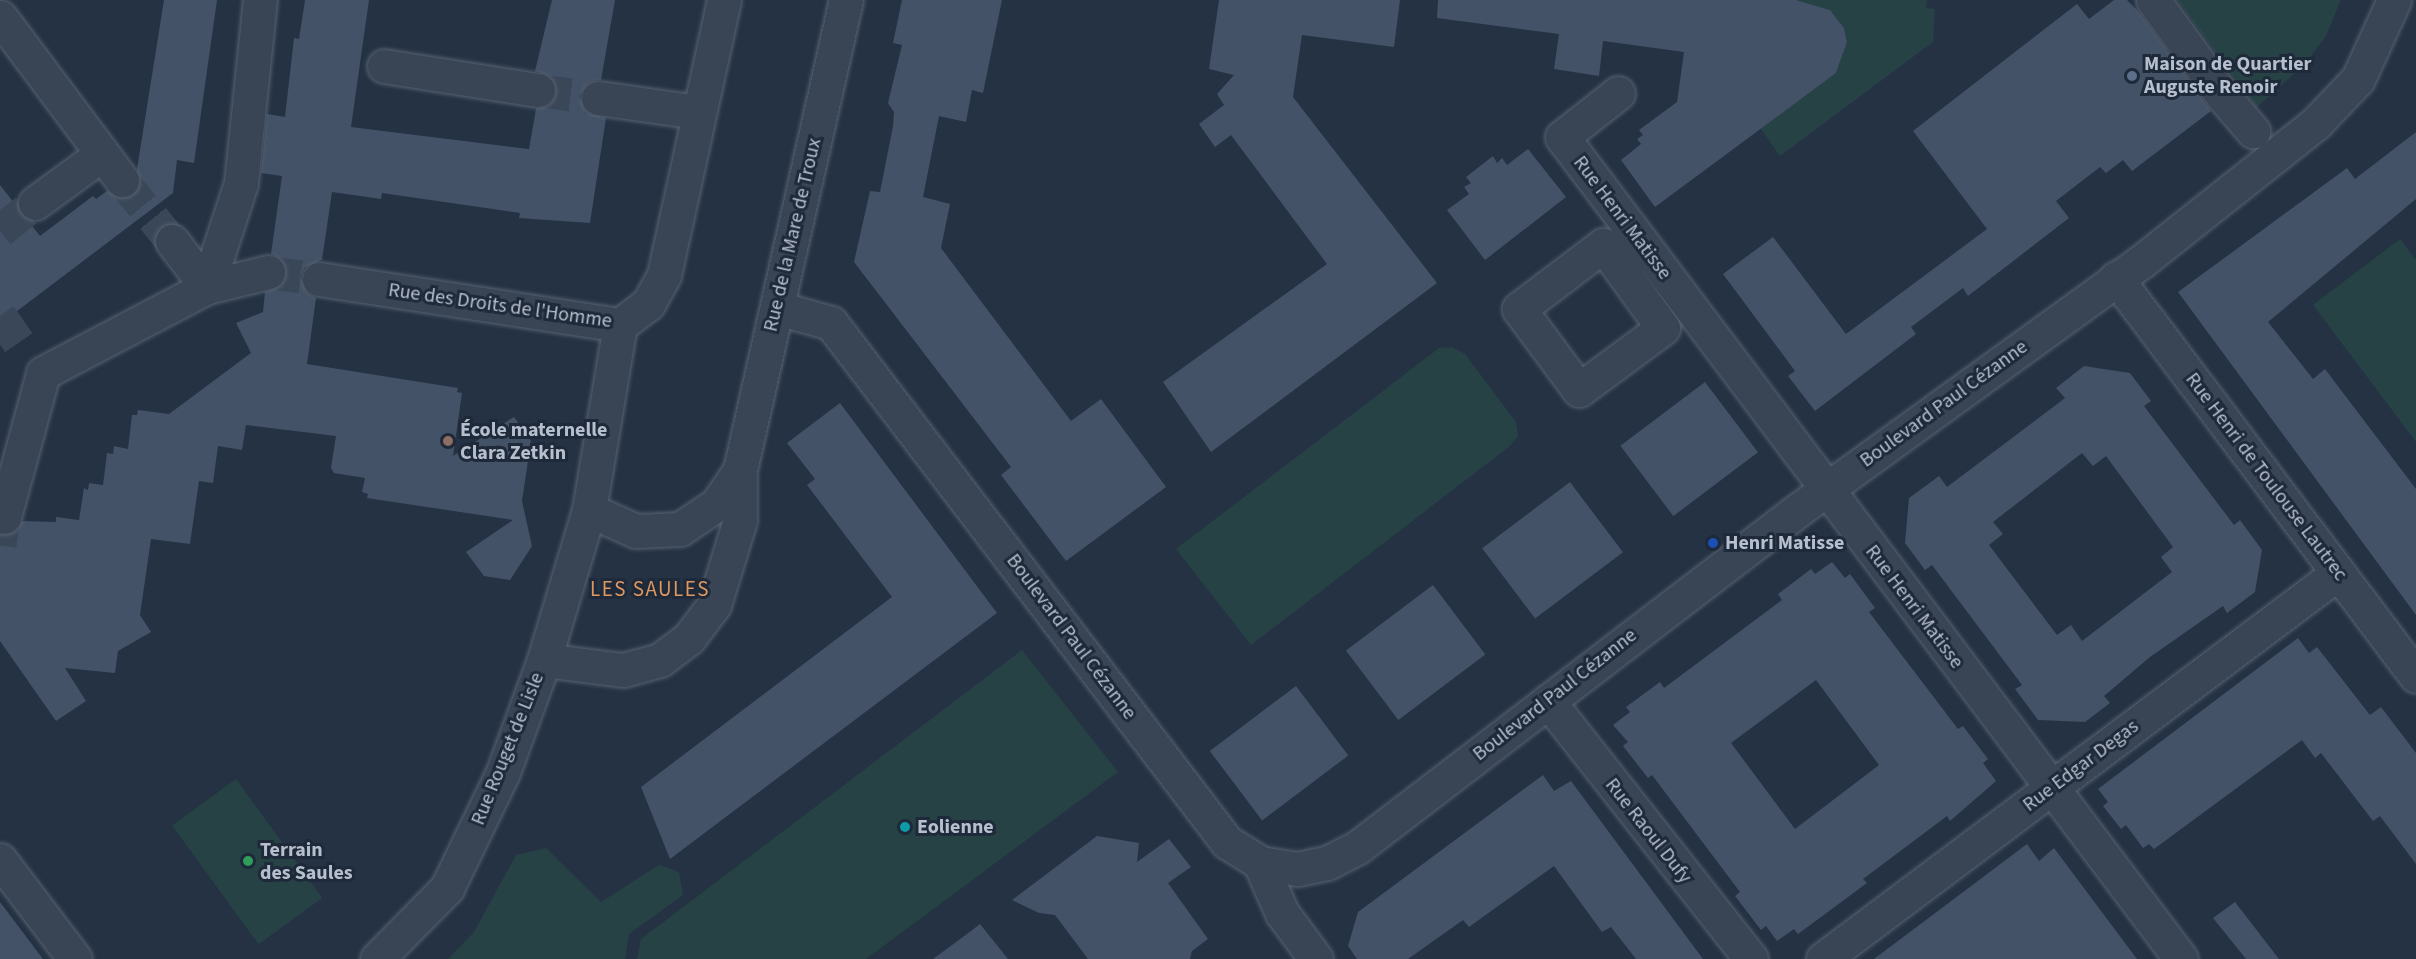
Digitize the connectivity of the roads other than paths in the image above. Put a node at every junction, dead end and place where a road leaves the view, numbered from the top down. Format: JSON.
{"nodes":[{"id":1,"x":260,"y":0,"type":"edge"},
{"id":2,"x":724,"y":0,"type":"edge"},
{"id":3,"x":846,"y":0,"type":"edge"},
{"id":4,"x":2153,"y":0,"type":"edge"},
{"id":5,"x":2394,"y":0,"type":"edge"},
{"id":6,"x":0,"y":17,"type":"edge"},
{"id":7,"x":384,"y":66,"type":"dead end"},
{"id":8,"x":538,"y":90,"type":"tunnel mouth"},
{"id":9,"x":1618,"y":93,"type":"dead end"},
{"id":10,"x":598,"y":98,"type":"tunnel mouth"},
{"id":11,"x":698,"y":112,"type":"junction"},
{"id":12,"x":2253,"y":131,"type":"dead end"},
{"id":13,"x":102,"y":154,"type":"junction"},
{"id":14,"x":122,"y":180,"type":"tunnel mouth"},
{"id":15,"x":34,"y":203,"type":"tunnel mouth"},
{"id":16,"x":172,"y":241,"type":"tunnel mouth"},
{"id":17,"x":268,"y":272,"type":"tunnel mouth"},
{"id":18,"x":2116,"y":278,"type":"junction"},
{"id":19,"x":319,"y":279,"type":"tunnel mouth"},
{"id":20,"x":207,"y":287,"type":"junction"},
{"id":21,"x":777,"y":308,"type":"junction"},
{"id":22,"x":620,"y":325,"type":"junction"},
{"id":23,"x":740,"y":470,"type":"junction"},
{"id":24,"x":1826,"y":491,"type":"junction"},
{"id":25,"x":589,"y":510,"type":"junction"},
{"id":26,"x":4,"y":517,"type":"dead end"},
{"id":27,"x":2338,"y":573,"type":"junction"},
{"id":28,"x":544,"y":660,"type":"junction"},
{"id":29,"x":2416,"y":675,"type":"edge"},
{"id":30,"x":1548,"y":701,"type":"junction"},
{"id":31,"x":2051,"y":788,"type":"junction"},
{"id":32,"x":0,"y":860,"type":"edge"},
{"id":33,"x":1260,"y":862,"type":"junction"},
{"id":34,"x":75,"y":959,"type":"edge"},
{"id":35,"x":377,"y":959,"type":"edge"},
{"id":36,"x":1316,"y":959,"type":"edge"},
{"id":37,"x":1751,"y":959,"type":"edge"},
{"id":38,"x":1822,"y":959,"type":"edge"},
{"id":39,"x":2181,"y":959,"type":"edge"}],
"edges":[{"from":1,"to":20,"type":"street"},
{"from":2,"to":11,"type":"street","name":"Rue des Droits de l'Homme"},
{"from":3,"to":21,"type":"street","name":"Rue de la Mare de Troux"},
{"from":4,"to":12,"type":"street"},
{"from":5,"to":18,"type":"street","name":"Boulevard Paul Cézanne"},
{"from":6,"to":13,"type":"street"},
{"from":7,"to":8,"type":"street"},
{"from":9,"to":24,"type":"street","name":"Rue Henri Matisse"},
{"from":10,"to":11,"type":"street"},
{"from":11,"to":22,"type":"street","name":"Rue des Droits de l'Homme"},
{"from":13,"to":14,"type":"street"},
{"from":13,"to":15,"type":"street"},
{"from":16,"to":20,"type":"street"},
{"from":17,"to":20,"type":"street"},
{"from":18,"to":24,"type":"street","name":"Boulevard Paul Cézanne"},
{"from":18,"to":27,"type":"street","name":"Rue Henri de Toulouse Lautrec"},
{"from":19,"to":22,"type":"street","name":"Rue des Droits de l'Homme"},
{"from":20,"to":26,"type":"street"},
{"from":21,"to":23,"type":"street","name":"Rue de la Mare de Troux"},
{"from":21,"to":33,"type":"street","name":"Boulevard Paul Cézanne"},
{"from":22,"to":25,"type":"street","name":"Rue Rouget de Lisle"},
{"from":23,"to":25,"type":"street","name":"Rue de la Mare de Troux"},
{"from":23,"to":28,"type":"street","name":"Rue de la Mare de Troux"},
{"from":24,"to":30,"type":"street","name":"Boulevard Paul Cézanne"},
{"from":24,"to":31,"type":"street","name":"Rue Henri Matisse"},
{"from":25,"to":28,"type":"street","name":"Rue Rouget de Lisle"},
{"from":27,"to":29,"type":"street","name":"Rue Henri de Toulouse Lautrec"},
{"from":27,"to":31,"type":"street","name":"Rue Edgar Degas"},
{"from":28,"to":35,"type":"street","name":"Rue Rouget de Lisle"},
{"from":30,"to":33,"type":"street","name":"Boulevard Paul Cézanne"},
{"from":30,"to":37,"type":"street","name":"Rue Raoul Dufy"},
{"from":31,"to":38,"type":"street","name":"Rue Edgar Degas"},
{"from":31,"to":39,"type":"street","name":"Rue Henri Matisse"},
{"from":32,"to":34,"type":"street"},
{"from":33,"to":36,"type":"street"}]}
